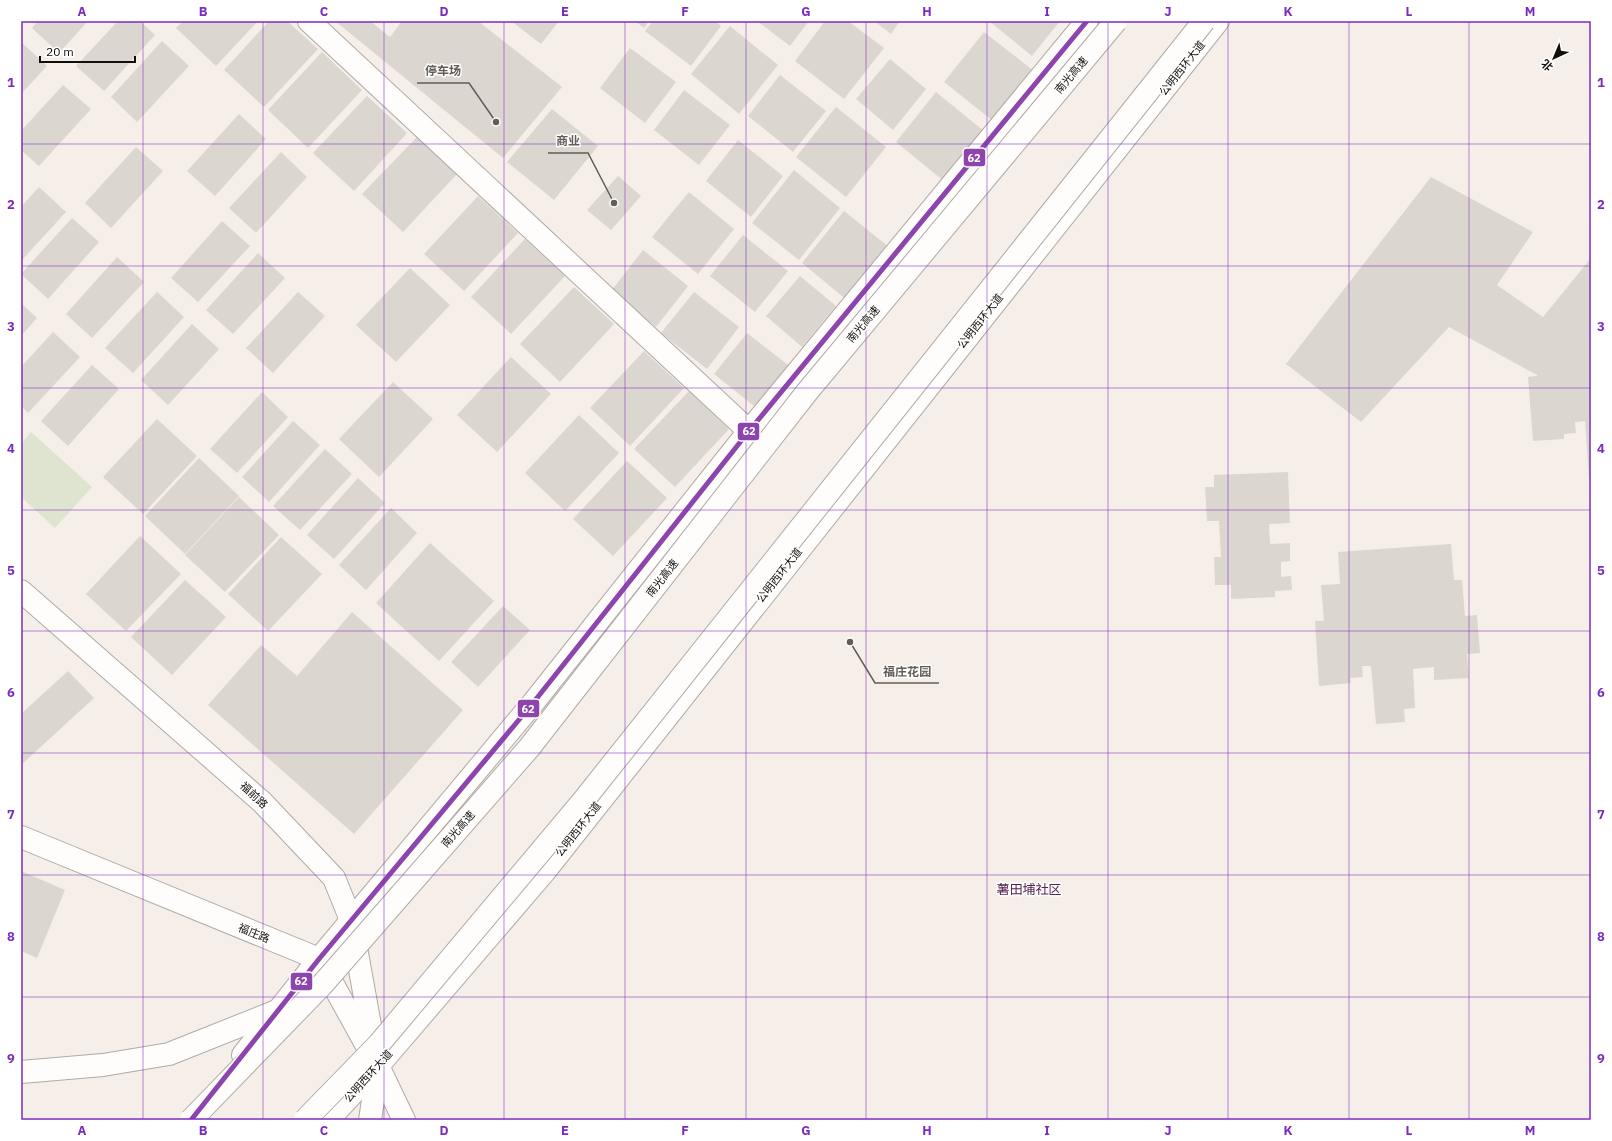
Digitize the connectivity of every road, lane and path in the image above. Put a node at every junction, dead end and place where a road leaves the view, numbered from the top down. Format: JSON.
{"nodes":[{"id":1,"x":309,"y":21,"type":"edge"},
{"id":2,"x":1087,"y":21,"type":"edge"},
{"id":3,"x":1116,"y":21,"type":"edge"},
{"id":4,"x":1204,"y":21,"type":"edge"},
{"id":5,"x":1218,"y":21,"type":"edge"},
{"id":6,"x":749,"y":431,"type":"junction"},
{"id":7,"x":21,"y":591,"type":"edge"},
{"id":8,"x":21,"y":837,"type":"edge"},
{"id":9,"x":351,"y":920,"type":"junction"},
{"id":10,"x":319,"y":959,"type":"junction"},
{"id":11,"x":277,"y":1012,"type":"junction"},
{"id":12,"x":378,"y":1066,"type":"junction"},
{"id":13,"x":21,"y":1072,"type":"edge"},
{"id":14,"x":191,"y":1120,"type":"edge"},
{"id":15,"x":305,"y":1120,"type":"edge"},
{"id":16,"x":328,"y":1120,"type":"edge"},
{"id":17,"x":370,"y":1120,"type":"edge"},
{"id":18,"x":404,"y":1120,"type":"edge"}],
"edges":[{"from":1,"to":6,"type":"main road"},
{"from":2,"to":6,"type":"main road"},
{"from":3,"to":14,"type":"main road","name":"南光高速","bridge":true},
{"from":4,"to":15,"type":"main road","bridge":true},
{"from":5,"to":12,"type":"main road","name":"公明西环大道"},
{"from":6,"to":9,"type":"main road"},
{"from":7,"to":9,"type":"main road","name":"福前路"},
{"from":8,"to":10,"type":"main road","name":"福庄路"},
{"from":9,"to":10,"type":"main road"},
{"from":9,"to":12,"type":"main road","name":"福前路"},
{"from":10,"to":11,"type":"main road"},
{"from":10,"to":12,"type":"main road"},
{"from":11,"to":13,"type":"main road"},
{"from":11,"to":14,"type":"main road"},
{"from":12,"to":16,"type":"main road","name":"公明西环大道"},
{"from":12,"to":17,"type":"main road"},
{"from":12,"to":18,"type":"main road"}]}
